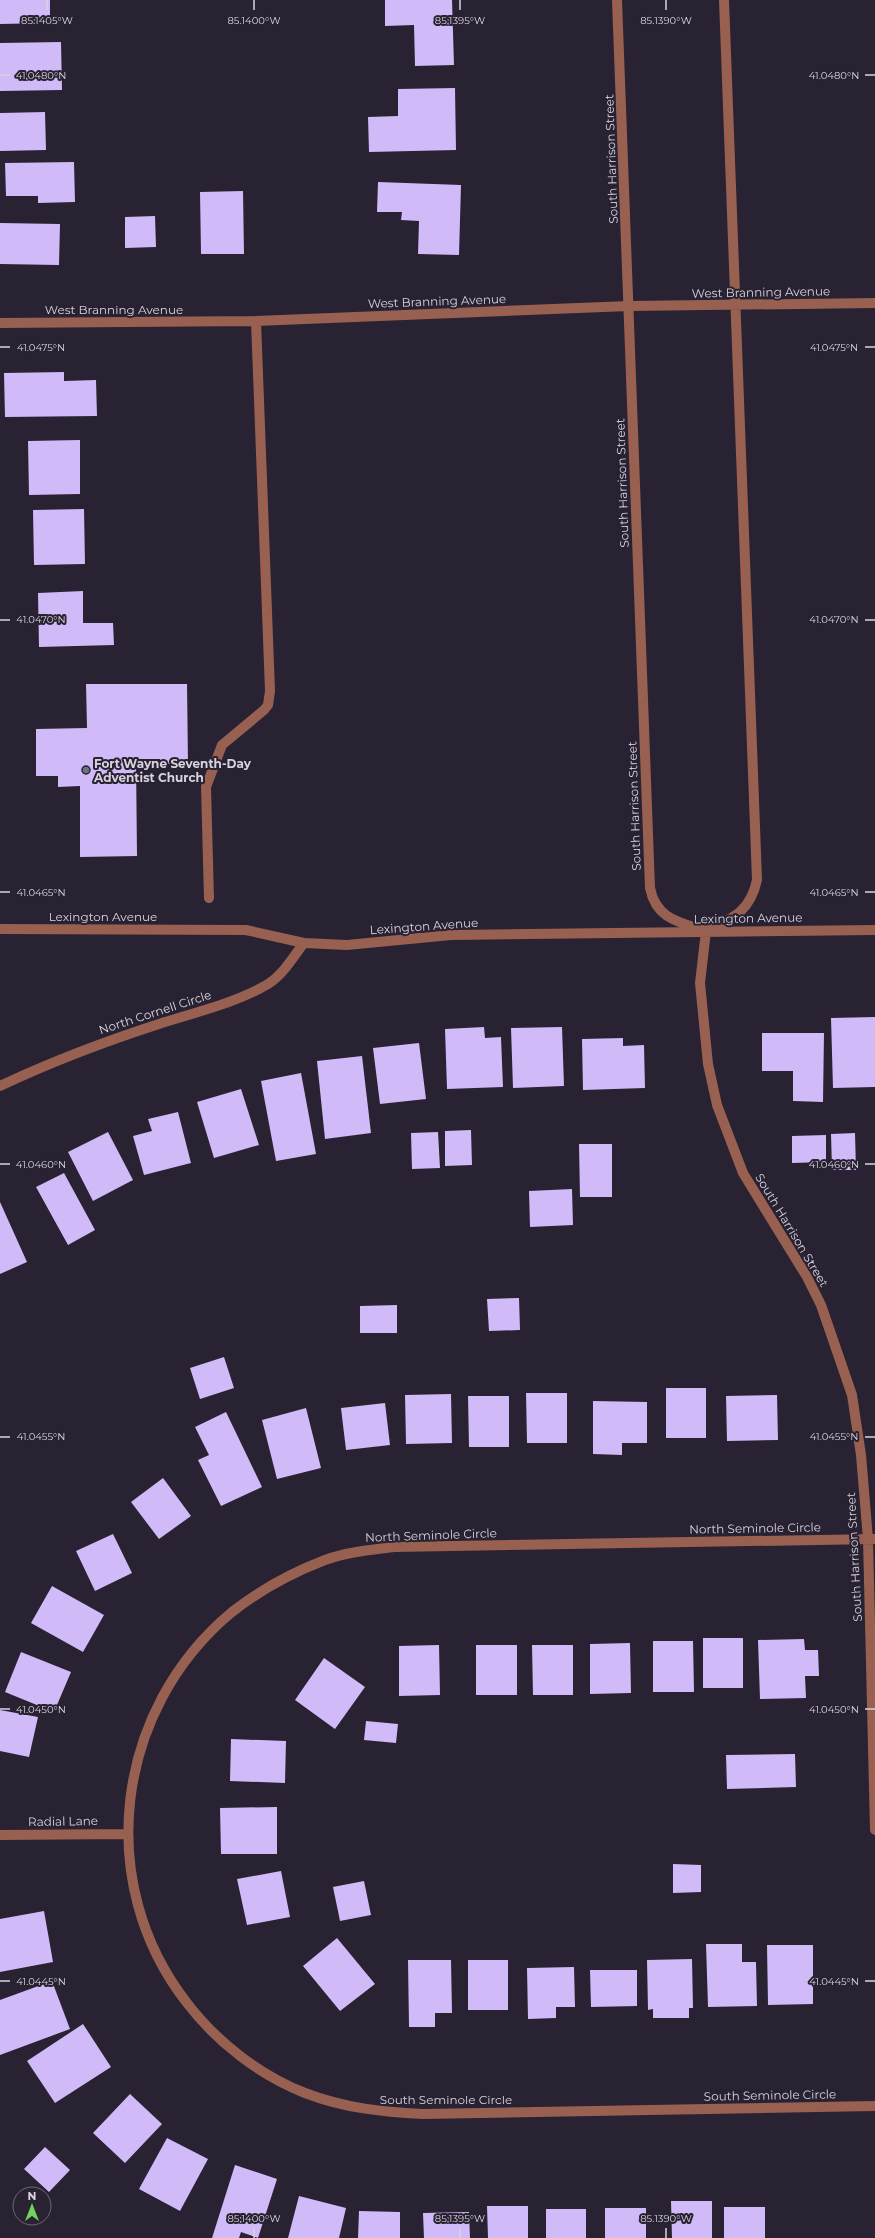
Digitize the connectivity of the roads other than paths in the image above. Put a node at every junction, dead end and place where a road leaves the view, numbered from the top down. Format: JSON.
{"nodes":[{"id":1,"x":617,"y":0,"type":"edge"},
{"id":2,"x":724,"y":0,"type":"edge"},
{"id":3,"x":875,"y":303,"type":"edge"},
{"id":4,"x":629,"y":306,"type":"junction"},
{"id":5,"x":735,"y":306,"type":"junction"},
{"id":6,"x":256,"y":321,"type":"junction"},
{"id":7,"x":0,"y":322,"type":"edge"},
{"id":8,"x":209,"y":898,"type":"dead end"},
{"id":9,"x":0,"y":929,"type":"edge"},
{"id":10,"x":875,"y":930,"type":"edge"},
{"id":11,"x":706,"y":931,"type":"junction"},
{"id":12,"x":304,"y":943,"type":"junction"},
{"id":13,"x":0,"y":1086,"type":"edge"},
{"id":14,"x":871,"y":1539,"type":"edge"},
{"id":15,"x":875,"y":1830,"type":"edge"},
{"id":16,"x":127,"y":1834,"type":"junction"},
{"id":17,"x":0,"y":1835,"type":"edge"},
{"id":18,"x":875,"y":2106,"type":"edge"}],
"edges":[{"from":1,"to":4,"type":"street","name":"South Harrison Street"},
{"from":2,"to":5,"type":"street"},
{"from":3,"to":5,"type":"street","name":"West Branning Avenue"},
{"from":4,"to":5,"type":"street","name":"West Branning Avenue"},
{"from":4,"to":6,"type":"street","name":"West Branning Avenue"},
{"from":4,"to":11,"type":"street","name":"South Harrison Street"},
{"from":5,"to":11,"type":"street"},
{"from":6,"to":7,"type":"street","name":"West Branning Avenue"},
{"from":6,"to":8,"type":"street"},
{"from":9,"to":12,"type":"street","name":"Lexington Avenue"},
{"from":10,"to":11,"type":"street","name":"Lexington Avenue"},
{"from":11,"to":12,"type":"street","name":"Lexington Avenue"},
{"from":11,"to":14,"type":"street","name":"South Harrison Street"},
{"from":12,"to":13,"type":"street","name":"North Cornell Circle"},
{"from":14,"to":15,"type":"street","name":"South Harrison Street"},
{"from":14,"to":16,"type":"street","name":"North Seminole Circle"},
{"from":16,"to":17,"type":"street","name":"Radial Lane"},
{"from":16,"to":18,"type":"street","name":"South Seminole Circle"}]}
